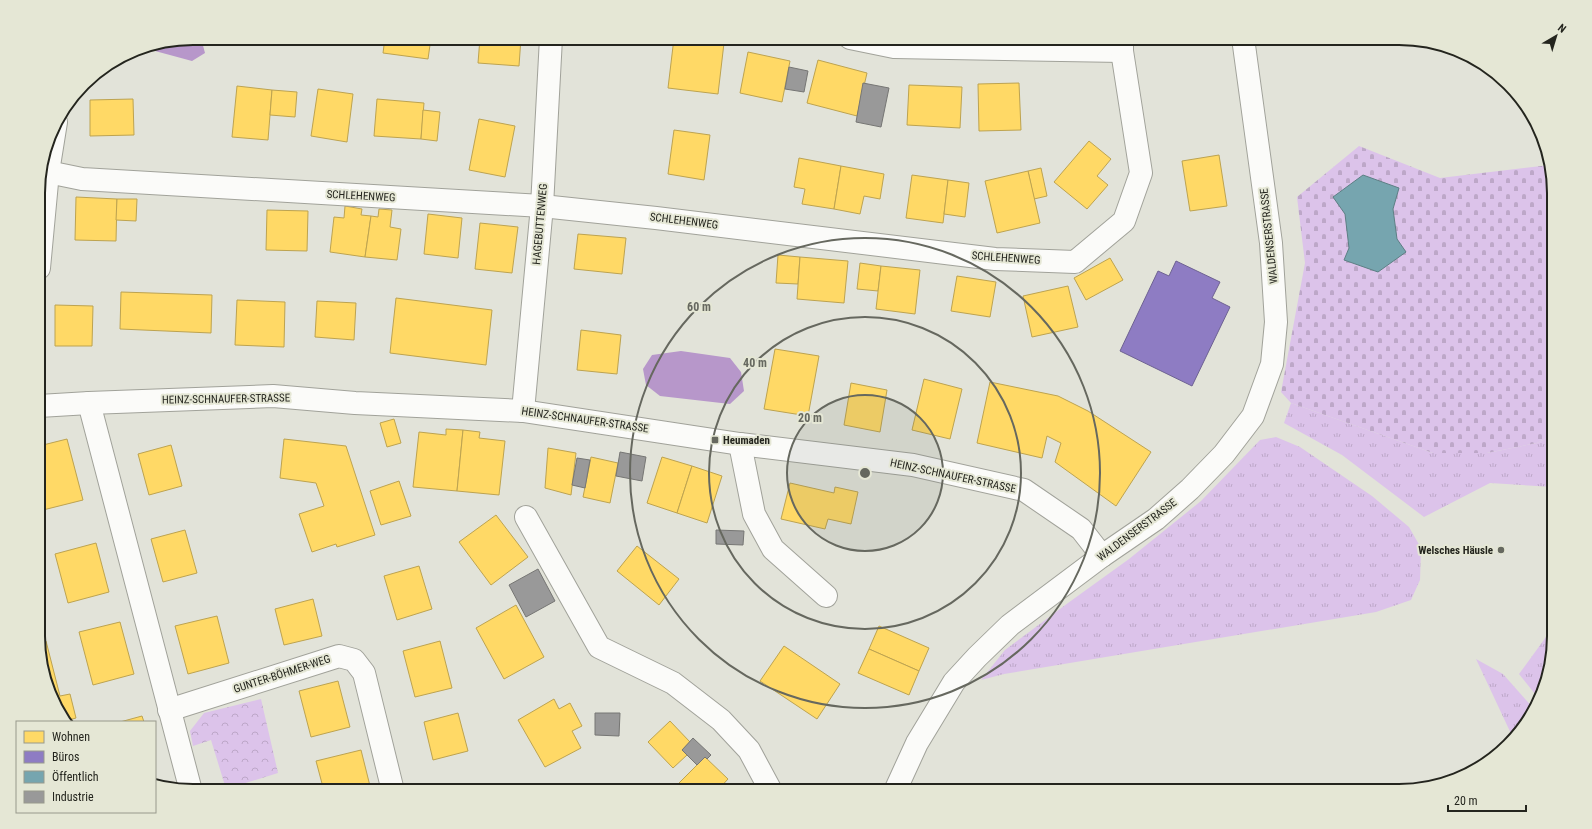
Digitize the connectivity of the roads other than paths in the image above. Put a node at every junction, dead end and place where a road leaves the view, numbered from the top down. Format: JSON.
{"nodes":[{"id":1,"x":551,"y":45,"type":"edge"},
{"id":2,"x":884,"y":45,"type":"edge"},
{"id":3,"x":1122,"y":45,"type":"edge"},
{"id":4,"x":1244,"y":45,"type":"edge"},
{"id":5,"x":47,"y":171,"type":"edge"},
{"id":6,"x":542,"y":206,"type":"junction"},
{"id":7,"x":89,"y":403,"type":"junction"},
{"id":8,"x":45,"y":406,"type":"edge"},
{"id":9,"x":523,"y":410,"type":"junction"},
{"id":10,"x":740,"y":444,"type":"junction"},
{"id":11,"x":526,"y":517,"type":"dead end"},
{"id":12,"x":1102,"y":556,"type":"junction"},
{"id":13,"x":826,"y":596,"type":"dead end"},
{"id":14,"x":169,"y":710,"type":"junction"},
{"id":15,"x":189,"y":784,"type":"edge"},
{"id":16,"x":391,"y":784,"type":"edge"},
{"id":17,"x":767,"y":784,"type":"edge"},
{"id":18,"x":899,"y":784,"type":"edge"}],
"edges":[{"from":1,"to":6,"type":"street","name":"HAGEBUTTENWEG"},
{"from":2,"to":3,"type":"street"},
{"from":3,"to":6,"type":"street","name":"SCHLEHENWEG"},
{"from":4,"to":12,"type":"street","name":"WALDENSERSTRASSE"},
{"from":5,"to":6,"type":"street","name":"SCHLEHENWEG"},
{"from":6,"to":9,"type":"street","name":"HAGEBUTTENWEG"},
{"from":7,"to":8,"type":"street","name":"HEINZ-SCHNAUFER-STRASSE"},
{"from":7,"to":9,"type":"street","name":"HEINZ-SCHNAUFER-STRASSE"},
{"from":7,"to":14,"type":"street"},
{"from":9,"to":10,"type":"street","name":"HEINZ-SCHNAUFER-STRASSE"},
{"from":10,"to":12,"type":"street","name":"HEINZ-SCHNAUFER-STRASSE"},
{"from":10,"to":13,"type":"street"},
{"from":11,"to":17,"type":"street"},
{"from":12,"to":18,"type":"street","name":"WALDENSERSTRASSE"},
{"from":14,"to":15,"type":"street"},
{"from":14,"to":16,"type":"street","name":"GUNTER-BÖHMER-WEG"}]}
